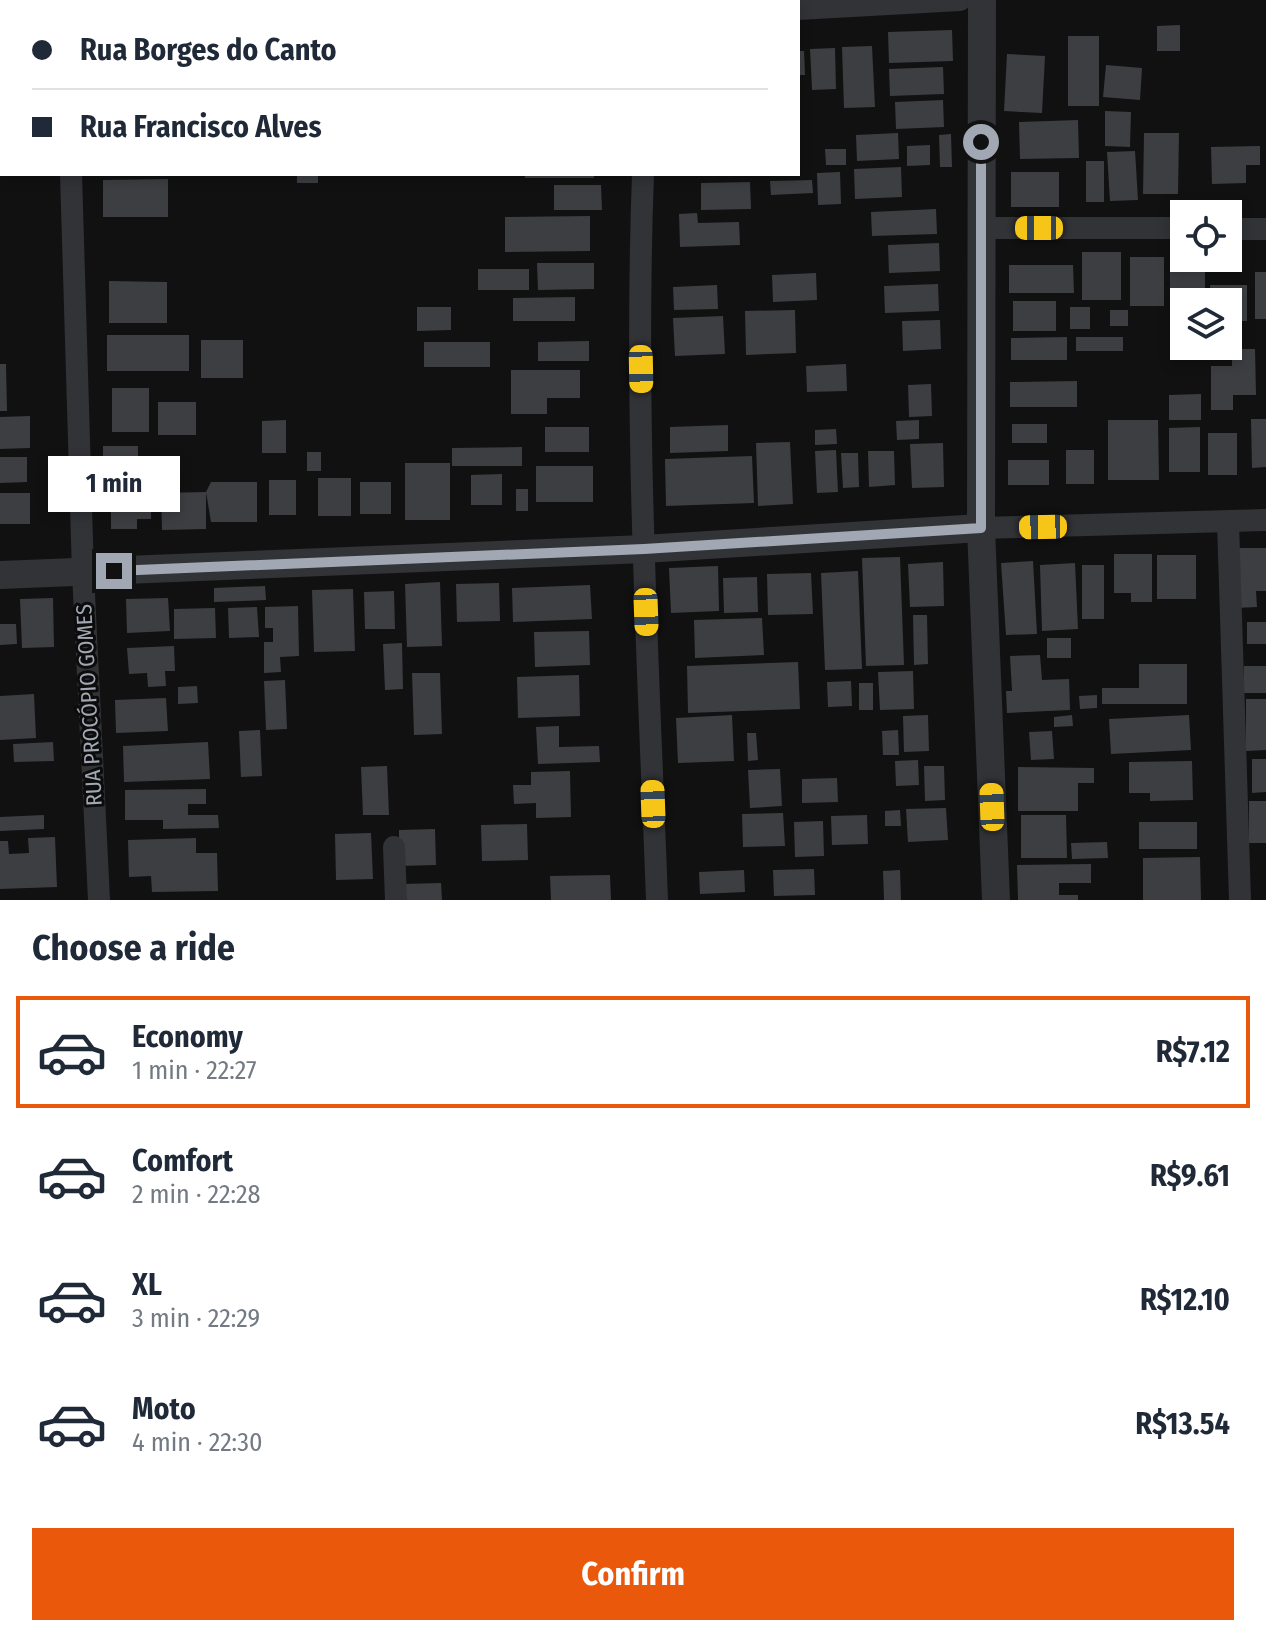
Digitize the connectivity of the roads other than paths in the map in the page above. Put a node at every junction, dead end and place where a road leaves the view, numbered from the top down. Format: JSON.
{"nodes":[{"id":1,"x":960,"y":0,"type":"edge"},
{"id":2,"x":982,"y":0,"type":"edge"},
{"id":3,"x":800,"y":9,"type":"edge"},
{"id":4,"x":71,"y":176,"type":"edge"},
{"id":5,"x":643,"y":176,"type":"edge"},
{"id":6,"x":981,"y":228,"type":"junction"},
{"id":7,"x":1170,"y":228,"type":"edge"},
{"id":8,"x":1242,"y":229,"type":"edge"},
{"id":9,"x":1266,"y":229,"type":"edge"},
{"id":10,"x":1266,"y":520,"type":"edge"},
{"id":11,"x":1228,"y":522,"type":"junction"},
{"id":12,"x":981,"y":528,"type":"junction"},
{"id":13,"x":644,"y":549,"type":"junction"},
{"id":14,"x":83,"y":573,"type":"junction"},
{"id":15,"x":0,"y":575,"type":"edge"},
{"id":16,"x":394,"y":847,"type":"dead end"},
{"id":17,"x":99,"y":900,"type":"edge"},
{"id":18,"x":396,"y":900,"type":"edge"},
{"id":19,"x":657,"y":900,"type":"edge"},
{"id":20,"x":996,"y":900,"type":"edge"},
{"id":21,"x":1240,"y":900,"type":"edge"}],
"edges":[{"from":1,"to":3,"type":"street"},
{"from":2,"to":6,"type":"street"},
{"from":4,"to":14,"type":"street","name":"RUA PROCÓPIO GOMES"},
{"from":5,"to":13,"type":"street"},
{"from":6,"to":7,"type":"street"},
{"from":6,"to":12,"type":"street"},
{"from":8,"to":9,"type":"street"},
{"from":10,"to":11,"type":"street"},
{"from":11,"to":12,"type":"street"},
{"from":11,"to":21,"type":"street"},
{"from":12,"to":13,"type":"street"},
{"from":12,"to":20,"type":"street"},
{"from":13,"to":14,"type":"street"},
{"from":13,"to":19,"type":"street"},
{"from":14,"to":15,"type":"street"},
{"from":14,"to":17,"type":"street","name":"RUA PROCÓPIO GOMES"},
{"from":16,"to":18,"type":"street"}]}
